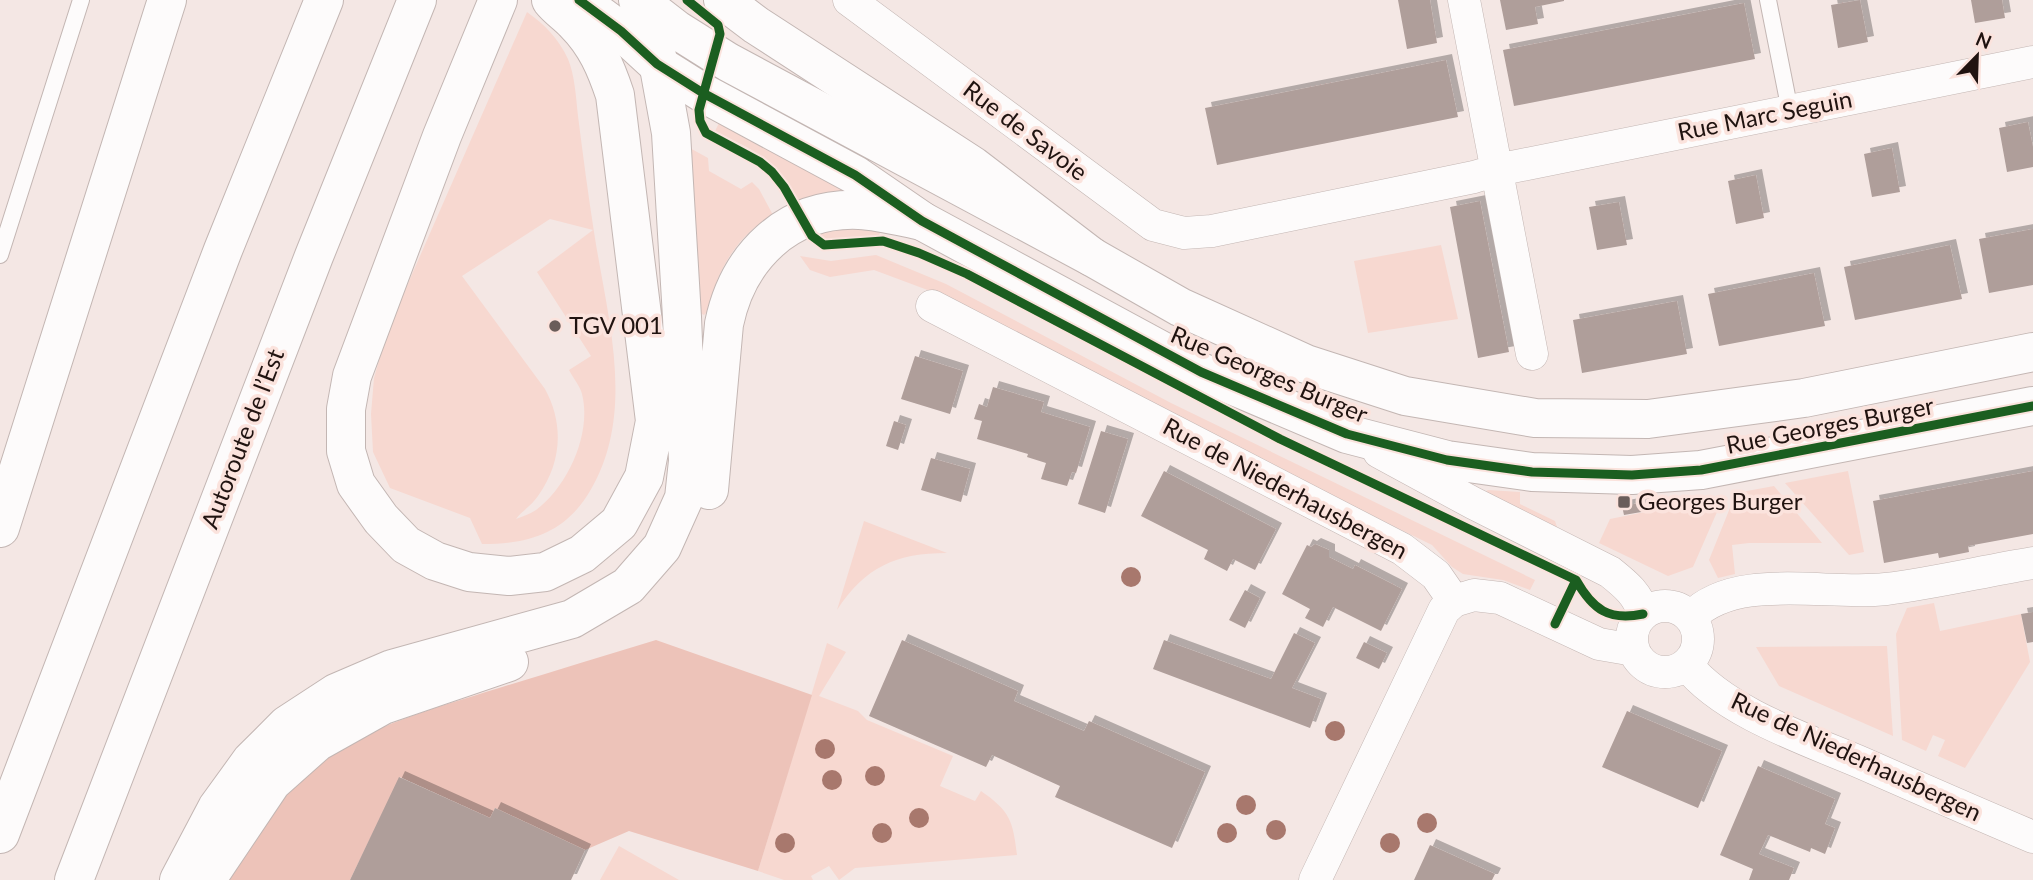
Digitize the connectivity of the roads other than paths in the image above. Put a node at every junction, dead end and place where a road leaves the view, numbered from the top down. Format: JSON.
{"nodes":[{"id":1,"x":81,"y":0,"type":"edge"},
{"id":2,"x":167,"y":0,"type":"edge"},
{"id":3,"x":324,"y":0,"type":"edge"},
{"id":4,"x":417,"y":0,"type":"edge"},
{"id":5,"x":498,"y":0,"type":"edge"},
{"id":6,"x":551,"y":0,"type":"edge"},
{"id":7,"x":579,"y":0,"type":"edge"},
{"id":8,"x":723,"y":0,"type":"edge"},
{"id":9,"x":849,"y":0,"type":"edge"},
{"id":10,"x":1464,"y":0,"type":"edge"},
{"id":11,"x":1768,"y":0,"type":"edge"},
{"id":12,"x":643,"y":3,"type":"edge"},
{"id":13,"x":888,"y":15,"type":"edge"},
{"id":14,"x":2033,"y":62,"type":"edge"},
{"id":15,"x":657,"y":64,"type":"junction"},
{"id":16,"x":1790,"y":111,"type":"junction"},
{"id":17,"x":1497,"y":170,"type":"junction"},
{"id":18,"x":922,"y":221,"type":"junction"},
{"id":19,"x":1212,"y":231,"type":"joint"},
{"id":20,"x":0,"y":255,"type":"edge"},
{"id":21,"x":1092,"y":257,"type":"junction"},
{"id":22,"x":932,"y":306,"type":"dead end"},
{"id":23,"x":2033,"y":352,"type":"edge"},
{"id":24,"x":1532,"y":354,"type":"dead end"},
{"id":25,"x":2033,"y":406,"type":"edge"},
{"id":26,"x":1347,"y":434,"type":"junction"},
{"id":27,"x":0,"y":528,"type":"edge"},
{"id":28,"x":2033,"y":563,"type":"edge"},
{"id":29,"x":1454,"y":601,"type":"junction"},
{"id":30,"x":1643,"y":614,"type":"junction"},
{"id":31,"x":1691,"y":617,"type":"junction"},
{"id":32,"x":1634,"y":650,"type":"junction"},
{"id":33,"x":1687,"y":665,"type":"junction"},
{"id":34,"x":0,"y":834,"type":"edge"},
{"id":35,"x":2033,"y":837,"type":"edge"},
{"id":36,"x":74,"y":880,"type":"edge"},
{"id":37,"x":179,"y":880,"type":"edge"},
{"id":38,"x":206,"y":880,"type":"edge"},
{"id":39,"x":1314,"y":880,"type":"edge"}],
"edges":[{"from":1,"to":20,"type":"lane"},
{"from":2,"to":27,"type":"main road"},
{"from":3,"to":34,"type":"main road"},
{"from":4,"to":36,"type":"main road","name":"Autoroute de l’Est"},
{"from":5,"to":6,"type":"main road"},
{"from":7,"to":15,"type":"main road","name":"Rue Georges Burger"},
{"from":8,"to":21,"type":"main road"},
{"from":9,"to":13,"type":"street","name":"Rue de Savoie"},
{"from":10,"to":17,"type":"street"},
{"from":11,"to":16,"type":"lane"},
{"from":12,"to":15,"type":"main road"},
{"from":12,"to":21,"type":"main road","name":"Rue Georges Burger"},
{"from":13,"to":19,"type":"street","name":"Rue de Savoie"},
{"from":14,"to":16,"type":"street","name":"Rue Marc Seguin"},
{"from":15,"to":18,"type":"main road","name":"Rue Georges Burger"},
{"from":15,"to":37,"type":"main road"},
{"from":16,"to":17,"type":"street","name":"Rue Marc Seguin"},
{"from":17,"to":19,"type":"street","name":"Rue Marc Seguin"},
{"from":17,"to":24,"type":"street"},
{"from":18,"to":26,"type":"main road","name":"Rue Georges Burger"},
{"from":18,"to":38,"type":"main road"},
{"from":21,"to":23,"type":"main road","name":"Rue Georges Burger"},
{"from":22,"to":29,"type":"street","name":"Rue de Niederhausbergen"},
{"from":25,"to":26,"type":"main road","name":"Rue Georges Burger"},
{"from":26,"to":30,"type":"street"},
{"from":28,"to":31,"type":"street"},
{"from":29,"to":32,"type":"street"},
{"from":29,"to":39,"type":"street"},
{"from":30,"to":31,"type":"street"},
{"from":30,"to":32,"type":"street"},
{"from":31,"to":33,"type":"street"},
{"from":32,"to":33,"type":"street"},
{"from":33,"to":35,"type":"street","name":"Rue de Niederhausbergen"}]}
